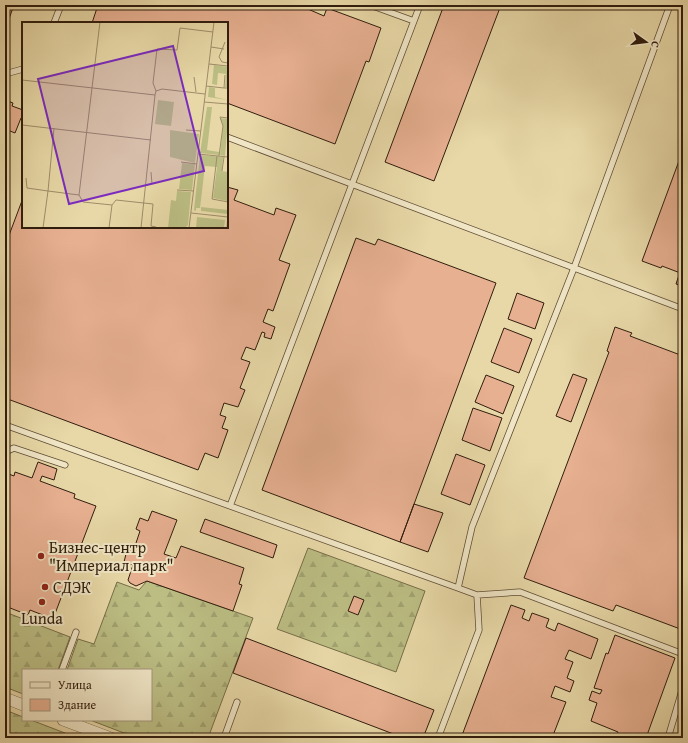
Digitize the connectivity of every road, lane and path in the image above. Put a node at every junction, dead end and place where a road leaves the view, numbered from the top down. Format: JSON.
{"nodes":[{"id":1,"x":61,"y":5,"type":"edge"},
{"id":2,"x":370,"y":5,"type":"edge"},
{"id":3,"x":420,"y":5,"type":"edge"},
{"id":4,"x":670,"y":5,"type":"edge"},
{"id":5,"x":414,"y":21,"type":"junction"},
{"id":6,"x":54,"y":22,"type":"edge"},
{"id":7,"x":22,"y":69,"type":"edge"},
{"id":8,"x":5,"y":74,"type":"edge"},
{"id":9,"x":228,"y":137,"type":"edge"},
{"id":10,"x":353,"y":185,"type":"junction"},
{"id":11,"x":574,"y":268,"type":"junction"},
{"id":12,"x":683,"y":309,"type":"edge"},
{"id":13,"x":5,"y":425,"type":"edge"},
{"id":14,"x":5,"y":452,"type":"edge"},
{"id":15,"x":65,"y":465,"type":"dead end"},
{"id":16,"x":230,"y":506,"type":"junction"},
{"id":17,"x":458,"y":588,"type":"junction"},
{"id":18,"x":477,"y":595,"type":"junction"},
{"id":19,"x":76,"y":632,"type":"dead end"},
{"id":20,"x":683,"y":654,"type":"edge"},
{"id":21,"x":62,"y":669,"type":"edge"},
{"id":22,"x":683,"y":687,"type":"edge"},
{"id":23,"x":5,"y":698,"type":"edge"},
{"id":24,"x":237,"y":702,"type":"dead end"},
{"id":25,"x":22,"y":705,"type":"edge"},
{"id":26,"x":65,"y":721,"type":"edge"},
{"id":27,"x":96,"y":735,"type":"edge"},
{"id":28,"x":111,"y":738,"type":"edge"},
{"id":29,"x":224,"y":738,"type":"edge"},
{"id":30,"x":438,"y":738,"type":"edge"},
{"id":31,"x":668,"y":738,"type":"edge"}],
"edges":[{"from":1,"to":6,"type":"lane"},
{"from":2,"to":5,"type":"lane"},
{"from":3,"to":5,"type":"lane"},
{"from":4,"to":11,"type":"lane"},
{"from":5,"to":10,"type":"lane"},
{"from":7,"to":8,"type":"lane"},
{"from":9,"to":10,"type":"lane"},
{"from":10,"to":11,"type":"lane"},
{"from":10,"to":16,"type":"lane"},
{"from":11,"to":12,"type":"lane"},
{"from":11,"to":17,"type":"lane"},
{"from":13,"to":16,"type":"lane"},
{"from":14,"to":15,"type":"lane"},
{"from":16,"to":17,"type":"lane"},
{"from":17,"to":18,"type":"lane"},
{"from":18,"to":20,"type":"lane"},
{"from":18,"to":30,"type":"lane"},
{"from":19,"to":21,"type":"lane"},
{"from":22,"to":31,"type":"lane"},
{"from":23,"to":25,"type":"street"},
{"from":24,"to":29,"type":"lane"},
{"from":26,"to":27,"type":"street"},
{"from":27,"to":28,"type":"street"}]}
